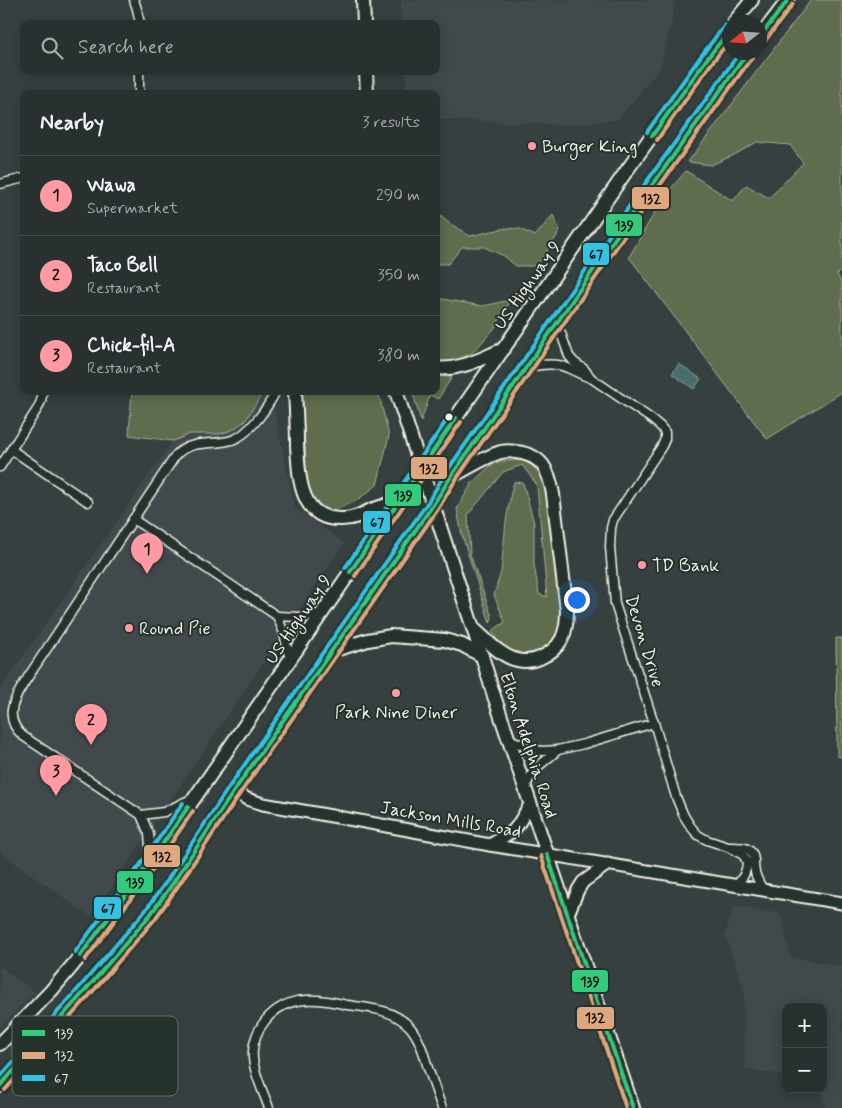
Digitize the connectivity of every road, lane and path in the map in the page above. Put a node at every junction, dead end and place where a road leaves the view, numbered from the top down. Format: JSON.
{"nodes":[{"id":1,"x":134,"y":0,"type":"edge"},
{"id":2,"x":363,"y":0,"type":"edge"},
{"id":3,"x":752,"y":0,"type":"edge"},
{"id":4,"x":788,"y":0,"type":"edge"},
{"id":5,"x":740,"y":15,"type":"edge"},
{"id":6,"x":140,"y":20,"type":"edge"},
{"id":7,"x":364,"y":20,"type":"edge"},
{"id":8,"x":767,"y":28,"type":"edge"},
{"id":9,"x":722,"y":39,"type":"edge"},
{"id":10,"x":742,"y":60,"type":"edge"},
{"id":11,"x":140,"y":75,"type":"edge"},
{"id":12,"x":366,"y":75,"type":"edge"},
{"id":13,"x":139,"y":90,"type":"edge"},
{"id":14,"x":367,"y":90,"type":"edge"},
{"id":15,"x":20,"y":179,"type":"edge"},
{"id":16,"x":0,"y":184,"type":"edge"},
{"id":17,"x":557,"y":322,"type":"junction"},
{"id":18,"x":504,"y":350,"type":"junction"},
{"id":19,"x":440,"y":368,"type":"edge"},
{"id":20,"x":525,"y":368,"type":"junction"},
{"id":21,"x":591,"y":378,"type":"junction"},
{"id":22,"x":42,"y":395,"type":"edge"},
{"id":23,"x":273,"y":395,"type":"edge"},
{"id":24,"x":295,"y":395,"type":"edge"},
{"id":25,"x":397,"y":395,"type":"edge"},
{"id":26,"x":12,"y":450,"type":"junction"},
{"id":27,"x":0,"y":466,"type":"edge"},
{"id":28,"x":420,"y":468,"type":"junction"},
{"id":29,"x":450,"y":478,"type":"junction"},
{"id":30,"x":400,"y":500,"type":"junction"},
{"id":31,"x":88,"y":502,"type":"dead end"},
{"id":32,"x":433,"y":505,"type":"junction"},
{"id":33,"x":133,"y":519,"type":"junction"},
{"id":34,"x":322,"y":614,"type":"junction"},
{"id":35,"x":277,"y":616,"type":"junction"},
{"id":36,"x":474,"y":629,"type":"junction"},
{"id":37,"x":331,"y":651,"type":"junction"},
{"id":38,"x":482,"y":656,"type":"junction"},
{"id":39,"x":290,"y":661,"type":"junction"},
{"id":40,"x":654,"y":723,"type":"junction"},
{"id":41,"x":508,"y":738,"type":"junction"},
{"id":42,"x":558,"y":750,"type":"junction"},
{"id":43,"x":524,"y":788,"type":"junction"},
{"id":44,"x":234,"y":791,"type":"junction"},
{"id":45,"x":195,"y":798,"type":"junction"},
{"id":46,"x":530,"y":805,"type":"junction"},
{"id":47,"x":141,"y":815,"type":"junction"},
{"id":48,"x":490,"y":845,"type":"junction"},
{"id":49,"x":728,"y":847,"type":"junction"},
{"id":50,"x":547,"y":854,"type":"junction"},
{"id":51,"x":151,"y":862,"type":"junction"},
{"id":52,"x":608,"y":864,"type":"junction"},
{"id":53,"x":737,"y":885,"type":"junction"},
{"id":54,"x":763,"y":890,"type":"junction"},
{"id":55,"x":842,"y":903,"type":"edge"},
{"id":56,"x":568,"y":914,"type":"junction"},
{"id":57,"x":27,"y":1016,"type":"edge"},
{"id":58,"x":63,"y":1016,"type":"edge"},
{"id":59,"x":12,"y":1032,"type":"edge"},
{"id":60,"x":0,"y":1044,"type":"edge"},
{"id":61,"x":12,"y":1073,"type":"edge"},
{"id":62,"x":0,"y":1086,"type":"edge"},
{"id":63,"x":270,"y":1108,"type":"edge"},
{"id":64,"x":442,"y":1108,"type":"edge"},
{"id":65,"x":633,"y":1108,"type":"edge"}],
"edges":[{"from":1,"to":6,"type":"street"},
{"from":2,"to":7,"type":"main road"},
{"from":3,"to":5,"type":"main road"},
{"from":4,"to":8,"type":"main road"},
{"from":9,"to":18,"type":"main road","name":"US Highway 9"},
{"from":10,"to":17,"type":"main road"},
{"from":11,"to":13,"type":"street"},
{"from":12,"to":14,"type":"main road"},
{"from":15,"to":16,"type":"street"},
{"from":17,"to":20,"type":"main road"},
{"from":17,"to":21,"type":"street"},
{"from":18,"to":19,"type":"main road"},
{"from":18,"to":28,"type":"main road","name":"US Highway 9"},
{"from":20,"to":21,"type":"street"},
{"from":20,"to":29,"type":"main road"},
{"from":21,"to":40,"type":"street","name":"Devon Drive"},
{"from":22,"to":26,"type":"street"},
{"from":23,"to":33,"type":"street"},
{"from":24,"to":30,"type":"main road"},
{"from":25,"to":28,"type":"main road","name":"Elton Adelphia Road"},
{"from":26,"to":27,"type":"street"},
{"from":26,"to":31,"type":"street"},
{"from":28,"to":30,"type":"main road","name":"US Highway 9"},
{"from":28,"to":32,"type":"main road","name":"Elton Adelphia Road"},
{"from":29,"to":32,"type":"main road"},
{"from":29,"to":36,"type":"main road"},
{"from":30,"to":34,"type":"main road","name":"US Highway 9"},
{"from":32,"to":36,"type":"main road","name":"Elton Adelphia Road"},
{"from":32,"to":37,"type":"main road"},
{"from":33,"to":35,"type":"street"},
{"from":33,"to":47,"type":"street"},
{"from":34,"to":35,"type":"street"},
{"from":34,"to":39,"type":"main road","name":"US Highway 9"},
{"from":35,"to":39,"type":"street"},
{"from":36,"to":38,"type":"main road","name":"Elton Adelphia Road"},
{"from":37,"to":38,"type":"main road"},
{"from":37,"to":44,"type":"main road"},
{"from":38,"to":41,"type":"main road","name":"Elton Adelphia Road"},
{"from":39,"to":45,"type":"main road","name":"US Highway 9"},
{"from":40,"to":42,"type":"street"},
{"from":40,"to":49,"type":"street","name":"Devon Drive"},
{"from":41,"to":42,"type":"street"},
{"from":41,"to":43,"type":"main road","name":"Elton Adelphia Road"},
{"from":42,"to":43,"type":"street"},
{"from":43,"to":46,"type":"main road","name":"Elton Adelphia Road"},
{"from":44,"to":48,"type":"main road","name":"Jackson Mills Road"},
{"from":44,"to":58,"type":"main road"},
{"from":45,"to":47,"type":"street"},
{"from":45,"to":51,"type":"main road","name":"US Highway 9"},
{"from":46,"to":48,"type":"main road"},
{"from":46,"to":50,"type":"main road","name":"Elton Adelphia Road"},
{"from":47,"to":51,"type":"street"},
{"from":48,"to":50,"type":"main road","name":"Jackson Mills Road"},
{"from":49,"to":53,"type":"street","name":"Devon Drive"},
{"from":49,"to":54,"type":"street","name":"Devon Drive"},
{"from":50,"to":52,"type":"main road","name":"Jackson Mills Road"},
{"from":50,"to":56,"type":"main road","name":"Elton Adelphia Road"},
{"from":51,"to":57,"type":"main road","name":"US Highway 9"},
{"from":52,"to":53,"type":"main road","name":"Jackson Mills Road"},
{"from":52,"to":56,"type":"main road"},
{"from":53,"to":54,"type":"main road","name":"Jackson Mills Road"},
{"from":54,"to":55,"type":"main road","name":"Jackson Mills Road"},
{"from":56,"to":65,"type":"main road","name":"Elton Adelphia Road"},
{"from":59,"to":60,"type":"main road","name":"US Highway 9"},
{"from":61,"to":62,"type":"main road"},
{"from":63,"to":64,"type":"street"}]}
